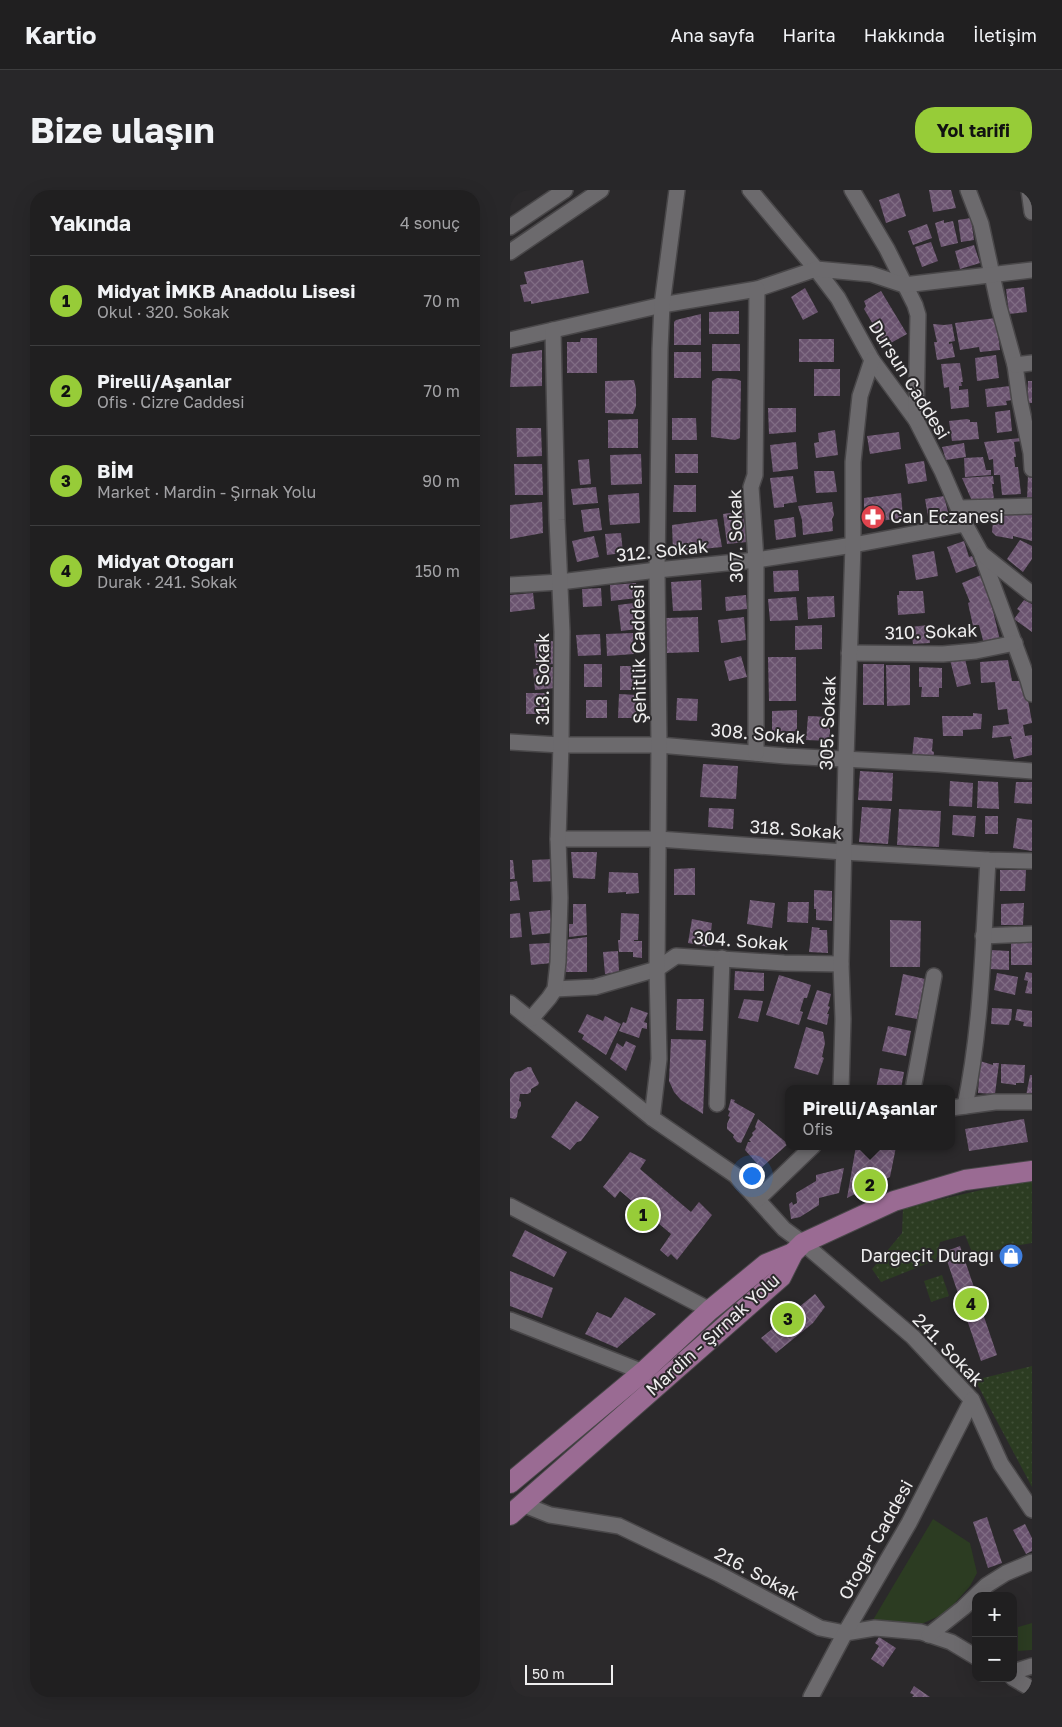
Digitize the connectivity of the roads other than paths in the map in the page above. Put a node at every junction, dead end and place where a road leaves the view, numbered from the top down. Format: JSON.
{"nodes":[{"id":1,"x":565,"y":190,"type":"edge"},
{"id":2,"x":601,"y":190,"type":"edge"},
{"id":3,"x":678,"y":190,"type":"edge"},
{"id":4,"x":750,"y":190,"type":"edge"},
{"id":5,"x":852,"y":190,"type":"edge"},
{"id":6,"x":968,"y":190,"type":"edge"},
{"id":7,"x":1029,"y":190,"type":"edge"},
{"id":8,"x":1032,"y":212,"type":"edge"},
{"id":9,"x":510,"y":227,"type":"edge"},
{"id":10,"x":510,"y":252,"type":"edge"},
{"id":11,"x":816,"y":269,"type":"junction"},
{"id":12,"x":1032,"y":270,"type":"edge"},
{"id":13,"x":992,"y":273,"type":"junction"},
{"id":14,"x":904,"y":284,"type":"junction"},
{"id":15,"x":757,"y":289,"type":"junction"},
{"id":16,"x":662,"y":306,"type":"junction"},
{"id":17,"x":553,"y":330,"type":"junction"},
{"id":18,"x":510,"y":340,"type":"edge"},
{"id":19,"x":872,"y":360,"type":"junction"},
{"id":20,"x":1032,"y":363,"type":"edge"},
{"id":21,"x":1015,"y":365,"type":"junction"},
{"id":22,"x":916,"y":420,"type":"junction"},
{"id":23,"x":1032,"y":469,"type":"edge"},
{"id":24,"x":1032,"y":506,"type":"edge"},
{"id":25,"x":958,"y":508,"type":"junction"},
{"id":26,"x":965,"y":524,"type":"junction"},
{"id":27,"x":853,"y":545,"type":"junction"},
{"id":28,"x":981,"y":552,"type":"junction"},
{"id":29,"x":756,"y":560,"type":"junction"},
{"id":30,"x":657,"y":570,"type":"junction"},
{"id":31,"x":560,"y":582,"type":"junction"},
{"id":32,"x":510,"y":585,"type":"edge"},
{"id":33,"x":1032,"y":594,"type":"edge"},
{"id":34,"x":1015,"y":644,"type":"junction"},
{"id":35,"x":849,"y":653,"type":"junction"},
{"id":36,"x":1032,"y":694,"type":"edge"},
{"id":37,"x":510,"y":742,"type":"edge"},
{"id":38,"x":561,"y":745,"type":"junction"},
{"id":39,"x":659,"y":745,"type":"junction"},
{"id":40,"x":756,"y":753,"type":"junction"},
{"id":41,"x":846,"y":759,"type":"junction"},
{"id":42,"x":1032,"y":771,"type":"edge"},
{"id":43,"x":558,"y":839,"type":"junction"},
{"id":44,"x":658,"y":839,"type":"junction"},
{"id":45,"x":844,"y":852,"type":"junction"},
{"id":46,"x":988,"y":860,"type":"junction"},
{"id":47,"x":1032,"y":861,"type":"edge"},
{"id":48,"x":1032,"y":934,"type":"edge"},
{"id":49,"x":983,"y":936,"type":"junction"},
{"id":50,"x":722,"y":958,"type":"junction"},
{"id":51,"x":841,"y":964,"type":"junction"},
{"id":52,"x":656,"y":969,"type":"junction"},
{"id":53,"x":934,"y":976,"type":"dead end"},
{"id":54,"x":555,"y":989,"type":"junction"},
{"id":55,"x":510,"y":1003,"type":"edge"},
{"id":56,"x":531,"y":1019,"type":"junction"},
{"id":57,"x":841,"y":1085,"type":"edge"},
{"id":58,"x":915,"y":1085,"type":"edge"},
{"id":59,"x":1032,"y":1102,"type":"edge"},
{"id":60,"x":717,"y":1104,"type":"dead end"},
{"id":61,"x":958,"y":1107,"type":"edge"},
{"id":62,"x":652,"y":1118,"type":"junction"},
{"id":63,"x":809,"y":1150,"type":"edge"},
{"id":64,"x":1032,"y":1171,"type":"edge"},
{"id":65,"x":758,"y":1199,"type":"junction"},
{"id":66,"x":510,"y":1206,"type":"edge"},
{"id":67,"x":798,"y":1248,"type":"junction"},
{"id":68,"x":710,"y":1310,"type":"junction"},
{"id":69,"x":510,"y":1320,"type":"edge"},
{"id":70,"x":643,"y":1372,"type":"junction"},
{"id":71,"x":972,"y":1400,"type":"junction"},
{"id":72,"x":510,"y":1483,"type":"edge"},
{"id":73,"x":516,"y":1510,"type":"edge"},
{"id":74,"x":1032,"y":1510,"type":"edge"},
{"id":75,"x":1032,"y":1562,"type":"edge"},
{"id":76,"x":845,"y":1633,"type":"junction"},
{"id":77,"x":929,"y":1635,"type":"junction"},
{"id":78,"x":972,"y":1654,"type":"edge"},
{"id":79,"x":1032,"y":1666,"type":"edge"},
{"id":80,"x":1017,"y":1671,"type":"edge"},
{"id":81,"x":1017,"y":1680,"type":"edge"},
{"id":82,"x":1032,"y":1689,"type":"edge"},
{"id":83,"x":811,"y":1697,"type":"edge"}],
"edges":[{"from":1,"to":9,"type":"street"},
{"from":2,"to":10,"type":"street"},
{"from":3,"to":16,"type":"street","name":"Şehitlik Caddesi"},
{"from":4,"to":11,"type":"street","name":"Dursun Caddesi"},
{"from":5,"to":14,"type":"street"},
{"from":6,"to":13,"type":"street"},
{"from":7,"to":8,"type":"street"},
{"from":11,"to":14,"type":"street"},
{"from":11,"to":15,"type":"street"},
{"from":11,"to":19,"type":"street","name":"Dursun Caddesi"},
{"from":12,"to":13,"type":"street"},
{"from":13,"to":14,"type":"street"},
{"from":13,"to":21,"type":"street"},
{"from":14,"to":22,"type":"street"},
{"from":15,"to":16,"type":"street"},
{"from":15,"to":29,"type":"street","name":"307. Sokak"},
{"from":16,"to":17,"type":"street"},
{"from":16,"to":30,"type":"street","name":"Şehitlik Caddesi"},
{"from":17,"to":18,"type":"street"},
{"from":17,"to":31,"type":"street","name":"313. Sokak"},
{"from":19,"to":22,"type":"street","name":"Dursun Caddesi"},
{"from":19,"to":27,"type":"street","name":"305. Sokak"},
{"from":20,"to":21,"type":"street"},
{"from":21,"to":23,"type":"street"},
{"from":22,"to":25,"type":"street","name":"Dursun Caddesi"},
{"from":24,"to":25,"type":"street"},
{"from":25,"to":26,"type":"street","name":"Dursun Caddesi"},
{"from":26,"to":27,"type":"street","name":"312. Sokak"},
{"from":26,"to":28,"type":"street","name":"Dursun Caddesi"},
{"from":27,"to":29,"type":"street","name":"312. Sokak"},
{"from":27,"to":35,"type":"street","name":"305. Sokak"},
{"from":28,"to":33,"type":"street"},
{"from":28,"to":34,"type":"street","name":"Dursun Caddesi"},
{"from":29,"to":30,"type":"street","name":"312. Sokak"},
{"from":29,"to":40,"type":"street","name":"307. Sokak"},
{"from":30,"to":31,"type":"street","name":"312. Sokak"},
{"from":30,"to":39,"type":"street","name":"Şehitlik Caddesi"},
{"from":31,"to":32,"type":"street","name":"312. Sokak"},
{"from":31,"to":38,"type":"street","name":"313. Sokak"},
{"from":34,"to":35,"type":"street","name":"310. Sokak"},
{"from":34,"to":36,"type":"street","name":"Dursun Caddesi"},
{"from":35,"to":41,"type":"street","name":"305. Sokak"},
{"from":37,"to":38,"type":"street","name":"308. Sokak"},
{"from":38,"to":39,"type":"street","name":"308. Sokak"},
{"from":38,"to":43,"type":"street","name":"313. Sokak"},
{"from":39,"to":40,"type":"street","name":"308. Sokak"},
{"from":39,"to":44,"type":"street","name":"Şehitlik Caddesi"},
{"from":40,"to":41,"type":"street","name":"308. Sokak"},
{"from":41,"to":42,"type":"street","name":"308. Sokak"},
{"from":41,"to":45,"type":"street","name":"305. Sokak"},
{"from":43,"to":44,"type":"street","name":"318. Sokak"},
{"from":43,"to":54,"type":"street","name":"313. Sokak"},
{"from":44,"to":45,"type":"street","name":"318. Sokak"},
{"from":44,"to":52,"type":"street","name":"Şehitlik Caddesi"},
{"from":45,"to":46,"type":"street","name":"318. Sokak"},
{"from":45,"to":51,"type":"street","name":"305. Sokak"},
{"from":46,"to":47,"type":"street","name":"318. Sokak"},
{"from":46,"to":49,"type":"street"},
{"from":48,"to":49,"type":"street"},
{"from":49,"to":61,"type":"street"},
{"from":50,"to":51,"type":"street","name":"304. Sokak"},
{"from":50,"to":52,"type":"street","name":"304. Sokak"},
{"from":50,"to":60,"type":"street"},
{"from":51,"to":57,"type":"street","name":"305. Sokak"},
{"from":52,"to":54,"type":"street","name":"304. Sokak"},
{"from":52,"to":62,"type":"street","name":"Şehitlik Caddesi"},
{"from":53,"to":58,"type":"street"},
{"from":54,"to":56,"type":"street"},
{"from":55,"to":56,"type":"street","name":"241. Sokak"},
{"from":56,"to":62,"type":"street","name":"241. Sokak"},
{"from":59,"to":61,"type":"street"},
{"from":62,"to":65,"type":"street","name":"241. Sokak"},
{"from":63,"to":65,"type":"street"},
{"from":64,"to":67,"type":"main road"},
{"from":65,"to":67,"type":"street","name":"241. Sokak"},
{"from":66,"to":68,"type":"street"},
{"from":67,"to":68,"type":"main road","name":"Mardin - Şırnak Yolu"},
{"from":67,"to":71,"type":"street","name":"241. Sokak"},
{"from":67,"to":73,"type":"main road","name":"Mardin - Şırnak Yolu"},
{"from":68,"to":70,"type":"main road","name":"Mardin - Şırnak Yolu"},
{"from":69,"to":70,"type":"street"},
{"from":70,"to":72,"type":"main road","name":"Mardin - Şırnak Yolu"},
{"from":71,"to":74,"type":"street","name":"241. Sokak"},
{"from":71,"to":76,"type":"street","name":"Otogar Caddesi"},
{"from":73,"to":76,"type":"street","name":"216. Sokak"},
{"from":75,"to":77,"type":"street"},
{"from":76,"to":77,"type":"street","name":"216. Sokak"},
{"from":76,"to":83,"type":"street","name":"Otogar Caddesi"},
{"from":77,"to":78,"type":"street","name":"216. Sokak"},
{"from":79,"to":80,"type":"street"},
{"from":81,"to":82,"type":"street"}]}
